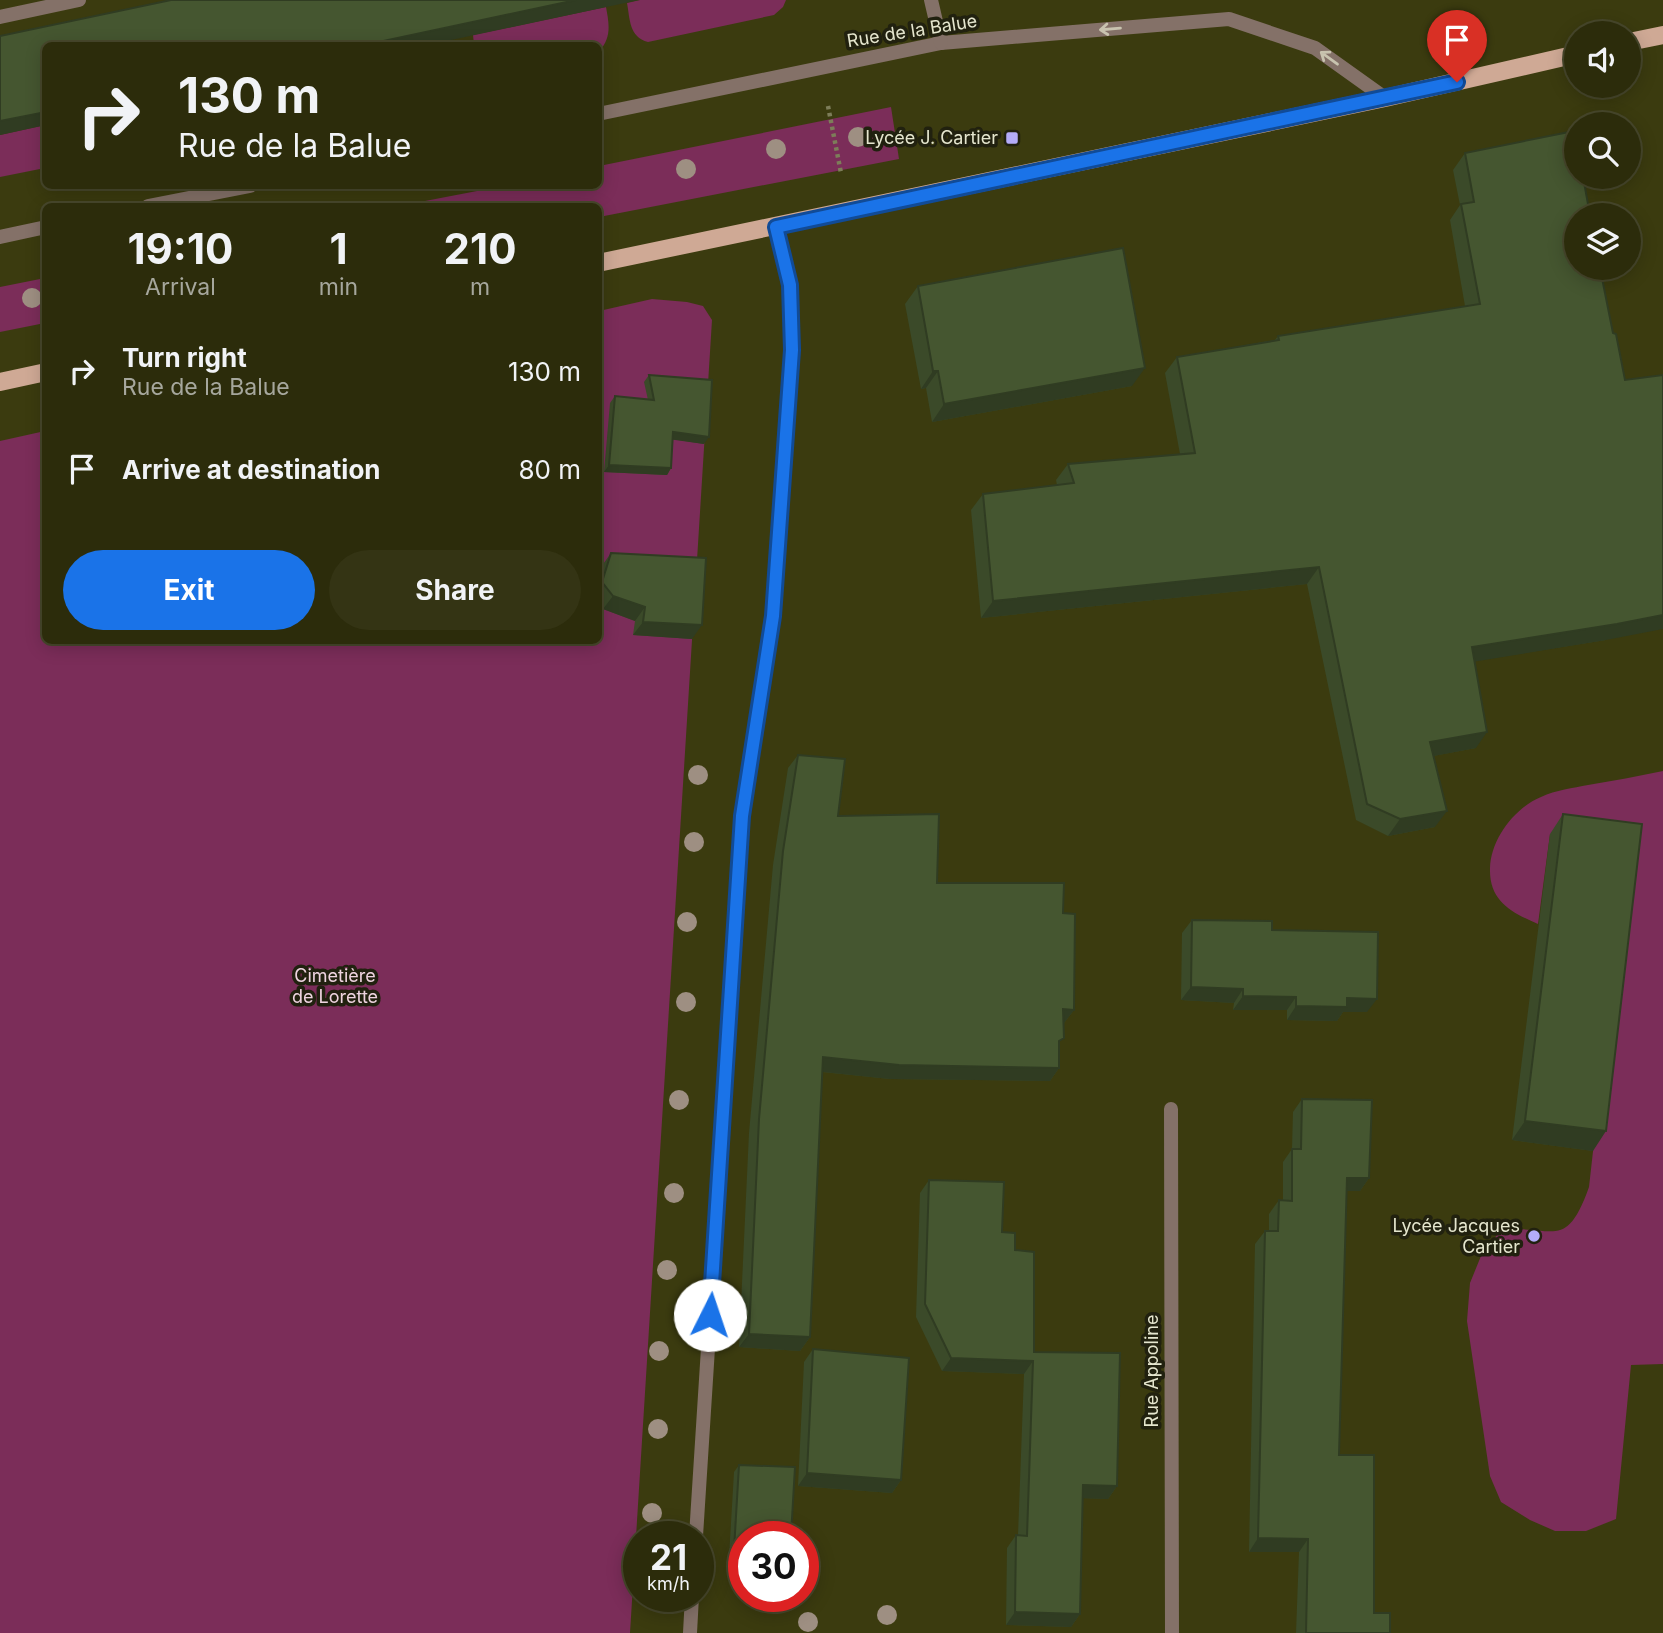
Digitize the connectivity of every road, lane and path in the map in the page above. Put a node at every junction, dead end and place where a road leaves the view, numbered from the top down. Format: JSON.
{"nodes":[{"id":1,"x":79,"y":0,"type":"edge"},
{"id":2,"x":931,"y":0,"type":"edge"},
{"id":3,"x":0,"y":17,"type":"edge"},
{"id":4,"x":1663,"y":34,"type":"edge"},
{"id":5,"x":1641,"y":39,"type":"edge"},
{"id":6,"x":941,"y":43,"type":"junction"},
{"id":7,"x":1564,"y":57,"type":"edge"},
{"id":8,"x":821,"y":68,"type":"junction"},
{"id":9,"x":1385,"y":98,"type":"junction"},
{"id":10,"x":602,"y":113,"type":"edge"},
{"id":11,"x":235,"y":189,"type":"edge"},
{"id":12,"x":163,"y":203,"type":"edge"},
{"id":13,"x":848,"y":211,"type":"junction"},
{"id":14,"x":776,"y":227,"type":"junction"},
{"id":15,"x":42,"y":229,"type":"edge"},
{"id":16,"x":0,"y":237,"type":"edge"},
{"id":17,"x":602,"y":262,"type":"edge"},
{"id":18,"x":42,"y":373,"type":"edge"},
{"id":19,"x":0,"y":382,"type":"edge"},
{"id":20,"x":1171,"y":1109,"type":"dead end"},
{"id":21,"x":697,"y":1521,"type":"edge"},
{"id":22,"x":691,"y":1612,"type":"edge"},
{"id":23,"x":690,"y":1633,"type":"edge"},
{"id":24,"x":1172,"y":1633,"type":"edge"}],
"edges":[{"from":1,"to":3,"type":"street"},
{"from":2,"to":6,"type":"street"},
{"from":4,"to":5,"type":"main road"},
{"from":6,"to":8,"type":"street","name":"Rue de la Balue"},
{"from":9,"to":6,"type":"street","name":"Rue de la Balue","one_way":true},
{"from":7,"to":9,"type":"main road"},
{"from":8,"to":10,"type":"street","name":"Rue de la Balue"},
{"from":8,"to":13,"type":"path"},
{"from":9,"to":13,"type":"main road"},
{"from":11,"to":12,"type":"street"},
{"from":13,"to":14,"type":"main road"},
{"from":14,"to":17,"type":"main road"},
{"from":14,"to":21,"type":"street"},
{"from":15,"to":16,"type":"street"},
{"from":18,"to":19,"type":"main road"},
{"from":20,"to":24,"type":"street","name":"Rue Appoline"},
{"from":22,"to":23,"type":"street"}]}
